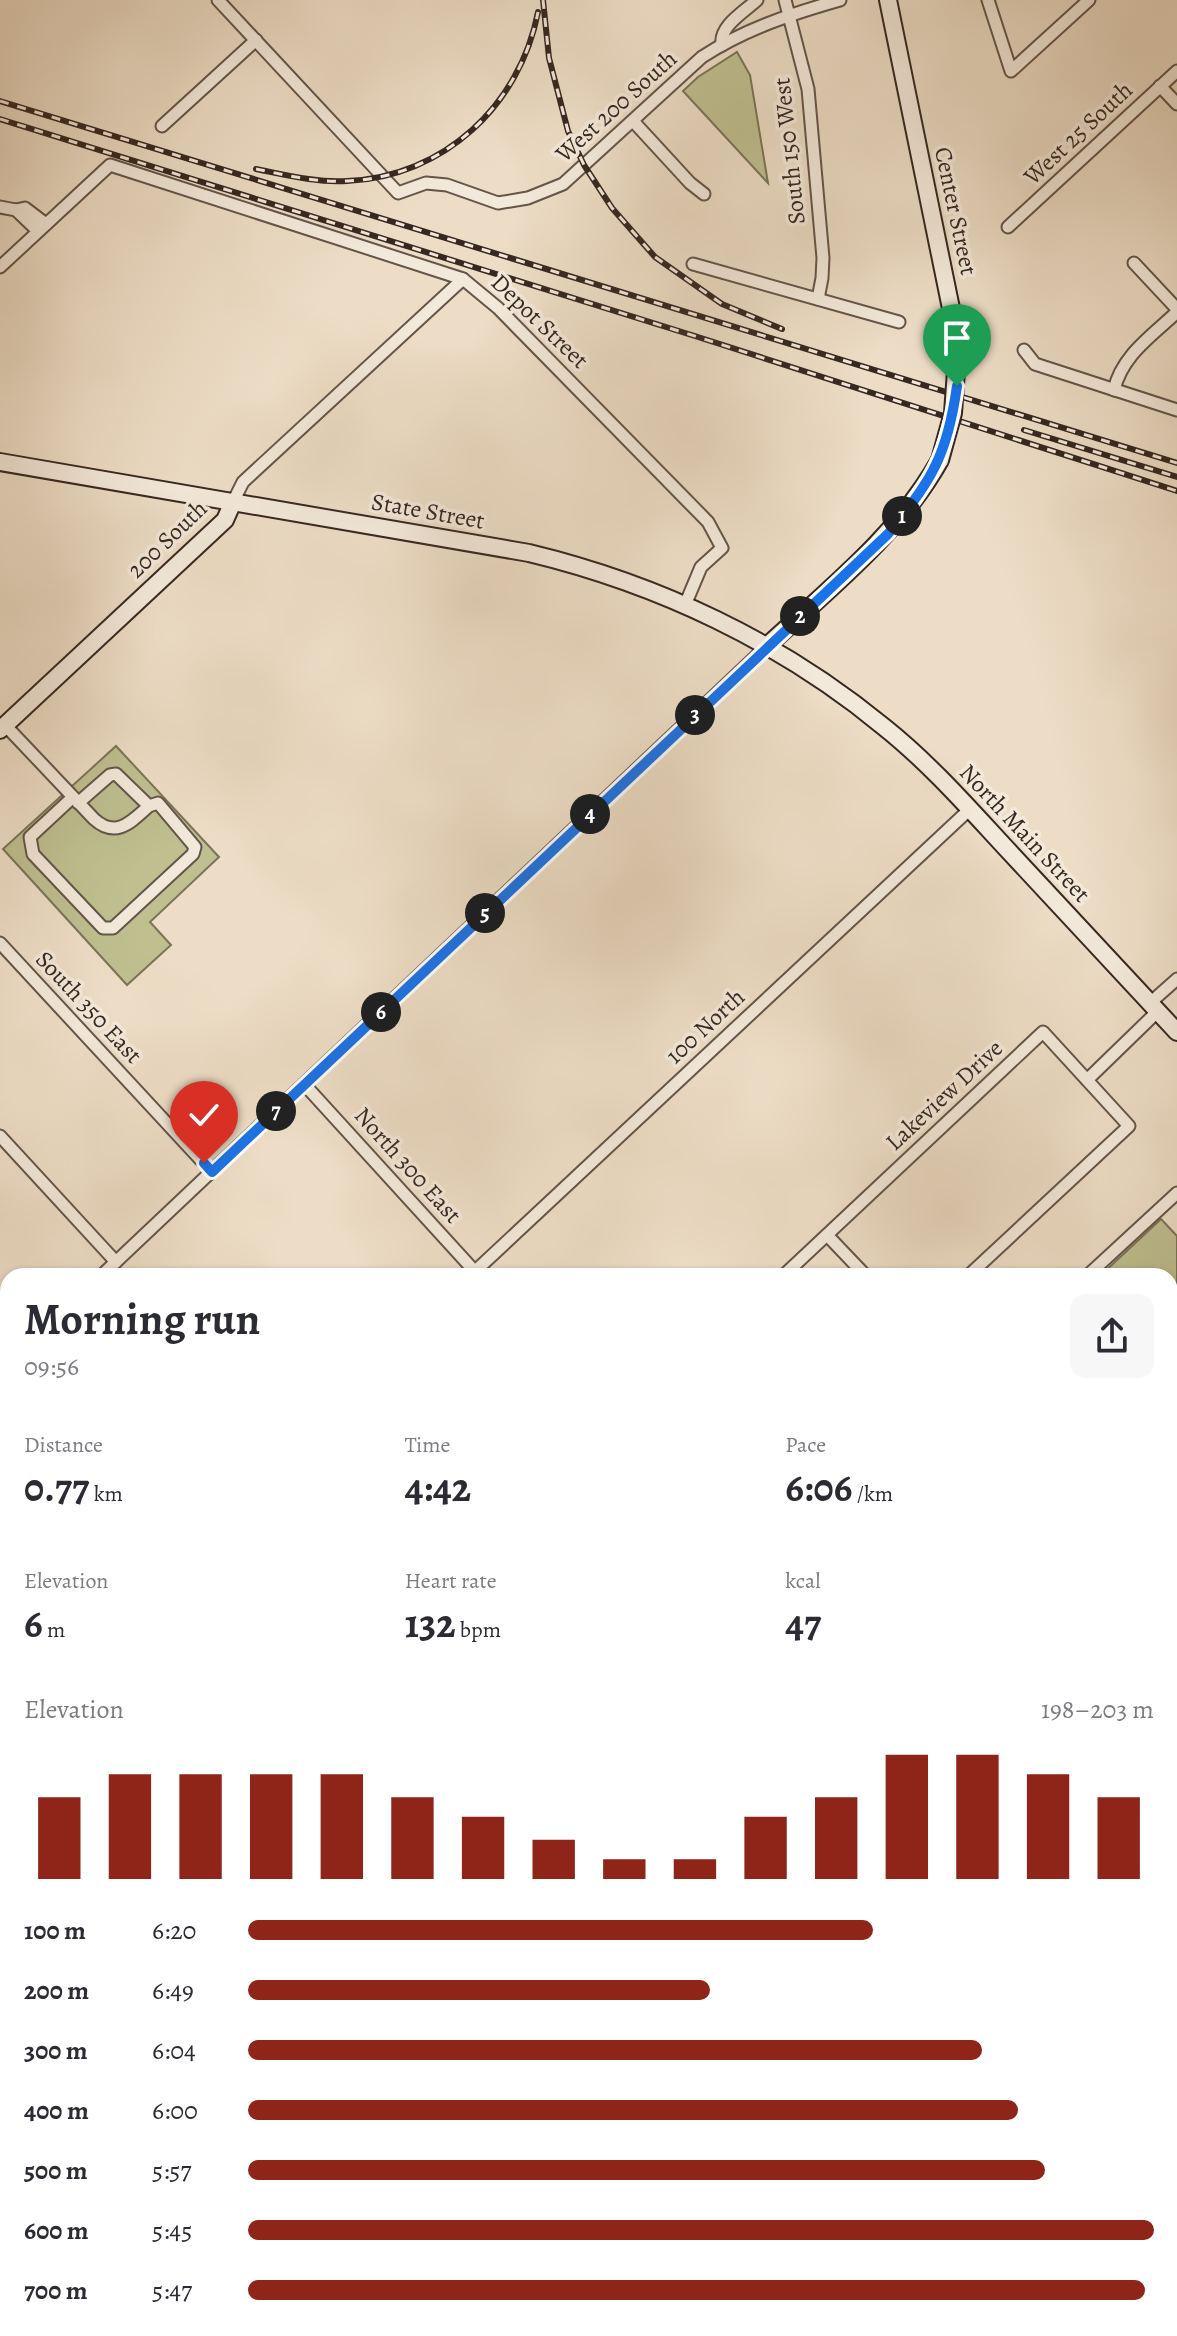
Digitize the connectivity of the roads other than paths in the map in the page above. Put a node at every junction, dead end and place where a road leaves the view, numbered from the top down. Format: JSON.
{"nodes":[{"id":1,"x":218,"y":0,"type":"edge"},
{"id":2,"x":757,"y":0,"type":"edge"},
{"id":3,"x":785,"y":0,"type":"edge"},
{"id":4,"x":840,"y":0,"type":"edge"},
{"id":5,"x":888,"y":0,"type":"edge"},
{"id":6,"x":988,"y":0,"type":"edge"},
{"id":7,"x":1089,"y":0,"type":"edge"},
{"id":8,"x":789,"y":14,"type":"junction"},
{"id":9,"x":256,"y":40,"type":"junction"},
{"id":10,"x":722,"y":45,"type":"junction"},
{"id":11,"x":1177,"y":71,"type":"edge"},
{"id":12,"x":1160,"y":86,"type":"junction"},
{"id":13,"x":1177,"y":104,"type":"edge"},
{"id":14,"x":633,"y":121,"type":"junction"},
{"id":15,"x":162,"y":126,"type":"dead end"},
{"id":16,"x":704,"y":194,"type":"dead end"},
{"id":17,"x":0,"y":207,"type":"edge"},
{"id":18,"x":1008,"y":227,"type":"dead end"},
{"id":19,"x":42,"y":228,"type":"junction"},
{"id":20,"x":1134,"y":263,"type":"dead end"},
{"id":21,"x":693,"y":264,"type":"dead end"},
{"id":22,"x":0,"y":267,"type":"edge"},
{"id":23,"x":463,"y":279,"type":"junction"},
{"id":24,"x":818,"y":299,"type":"junction"},
{"id":25,"x":1177,"y":310,"type":"edge"},
{"id":26,"x":899,"y":322,"type":"dead end"},
{"id":27,"x":1024,"y":350,"type":"dead end"},
{"id":28,"x":1114,"y":390,"type":"junction"},
{"id":29,"x":1177,"y":410,"type":"edge"},
{"id":30,"x":0,"y":462,"type":"edge"},
{"id":31,"x":233,"y":502,"type":"junction"},
{"id":32,"x":685,"y":605,"type":"junction"},
{"id":33,"x":767,"y":646,"type":"junction"},
{"id":34,"x":824,"y":681,"type":"joint"},
{"id":35,"x":2,"y":726,"type":"edge"},
{"id":36,"x":76,"y":800,"type":"junction"},
{"id":37,"x":149,"y":806,"type":"junction"},
{"id":38,"x":970,"y":809,"type":"junction"},
{"id":39,"x":0,"y":943,"type":"edge"},
{"id":40,"x":1177,"y":979,"type":"edge"},
{"id":41,"x":1154,"y":1007,"type":"junction"},
{"id":42,"x":1177,"y":1032,"type":"edge"},
{"id":43,"x":1087,"y":1080,"type":"junction"},
{"id":44,"x":304,"y":1084,"type":"junction"},
{"id":45,"x":0,"y":1136,"type":"edge"},
{"id":46,"x":212,"y":1172,"type":"junction"},
{"id":47,"x":1177,"y":1193,"type":"edge"},
{"id":48,"x":827,"y":1235,"type":"junction"},
{"id":49,"x":116,"y":1262,"type":"junction"},
{"id":50,"x":110,"y":1268,"type":"edge"},
{"id":51,"x":469,"y":1268,"type":"edge"},
{"id":52,"x":482,"y":1268,"type":"edge"},
{"id":53,"x":792,"y":1268,"type":"edge"},
{"id":54,"x":858,"y":1268,"type":"edge"},
{"id":55,"x":977,"y":1268,"type":"edge"},
{"id":56,"x":1096,"y":1268,"type":"edge"}],
"edges":[{"from":1,"to":9,"type":"street"},
{"from":2,"to":10,"type":"street","name":"West 200 South"},
{"from":3,"to":8,"type":"street","name":"South 150 West"},
{"from":4,"to":8,"type":"street","name":"West 200 South"},
{"from":5,"to":33,"type":"main road","name":"Center Street","bridge":true},
{"from":6,"to":7,"type":"street"},
{"from":8,"to":10,"type":"street","name":"West 200 South"},
{"from":8,"to":24,"type":"street","name":"South 150 West"},
{"from":9,"to":14,"type":"street","name":"West 200 South"},
{"from":9,"to":15,"type":"street"},
{"from":10,"to":14,"type":"street","name":"West 200 South"},
{"from":11,"to":12,"type":"street","name":"West 25 South"},
{"from":12,"to":13,"type":"street"},
{"from":12,"to":18,"type":"street","name":"West 25 South"},
{"from":14,"to":16,"type":"street"},
{"from":17,"to":19,"type":"street"},
{"from":19,"to":22,"type":"street"},
{"from":19,"to":23,"type":"street","name":"Depot Street"},
{"from":20,"to":25,"type":"street"},
{"from":21,"to":24,"type":"street"},
{"from":23,"to":31,"type":"street","name":"200 South"},
{"from":23,"to":32,"type":"street","name":"Depot Street"},
{"from":24,"to":26,"type":"street"},
{"from":25,"to":28,"type":"street"},
{"from":27,"to":28,"type":"street"},
{"from":28,"to":29,"type":"street"},
{"from":30,"to":31,"type":"main road","name":"State Street"},
{"from":31,"to":32,"type":"main road","name":"State Street"},
{"from":31,"to":35,"type":"main road","name":"200 South"},
{"from":32,"to":33,"type":"main road","name":"State Street"},
{"from":33,"to":34,"type":"main road","name":"State Street"},
{"from":33,"to":44,"type":"street","name":"Center Street"},
{"from":34,"to":38,"type":"main road","name":"North Main Street"},
{"from":35,"to":36,"type":"street"},
{"from":36,"to":37,"type":"street"},
{"from":36,"to":37,"type":"street"},
{"from":36,"to":37,"type":"street"},
{"from":38,"to":41,"type":"main road","name":"North Main Street"},
{"from":38,"to":52,"type":"street","name":"100 North"},
{"from":39,"to":46,"type":"street","name":"South 350 East"},
{"from":40,"to":41,"type":"street"},
{"from":41,"to":42,"type":"main road","name":"North Main Street"},
{"from":41,"to":43,"type":"street"},
{"from":43,"to":48,"type":"street","name":"Lakeview Drive"},
{"from":43,"to":55,"type":"street","name":"Lakeview Drive"},
{"from":44,"to":46,"type":"street","name":"Center Street"},
{"from":44,"to":51,"type":"street","name":"North 300 East"},
{"from":45,"to":49,"type":"street"},
{"from":46,"to":49,"type":"street","name":"Center Street"},
{"from":47,"to":56,"type":"street"},
{"from":48,"to":53,"type":"street","name":"Lakeview Drive"},
{"from":48,"to":54,"type":"street"},
{"from":49,"to":50,"type":"street","name":"Center Street"}]}
